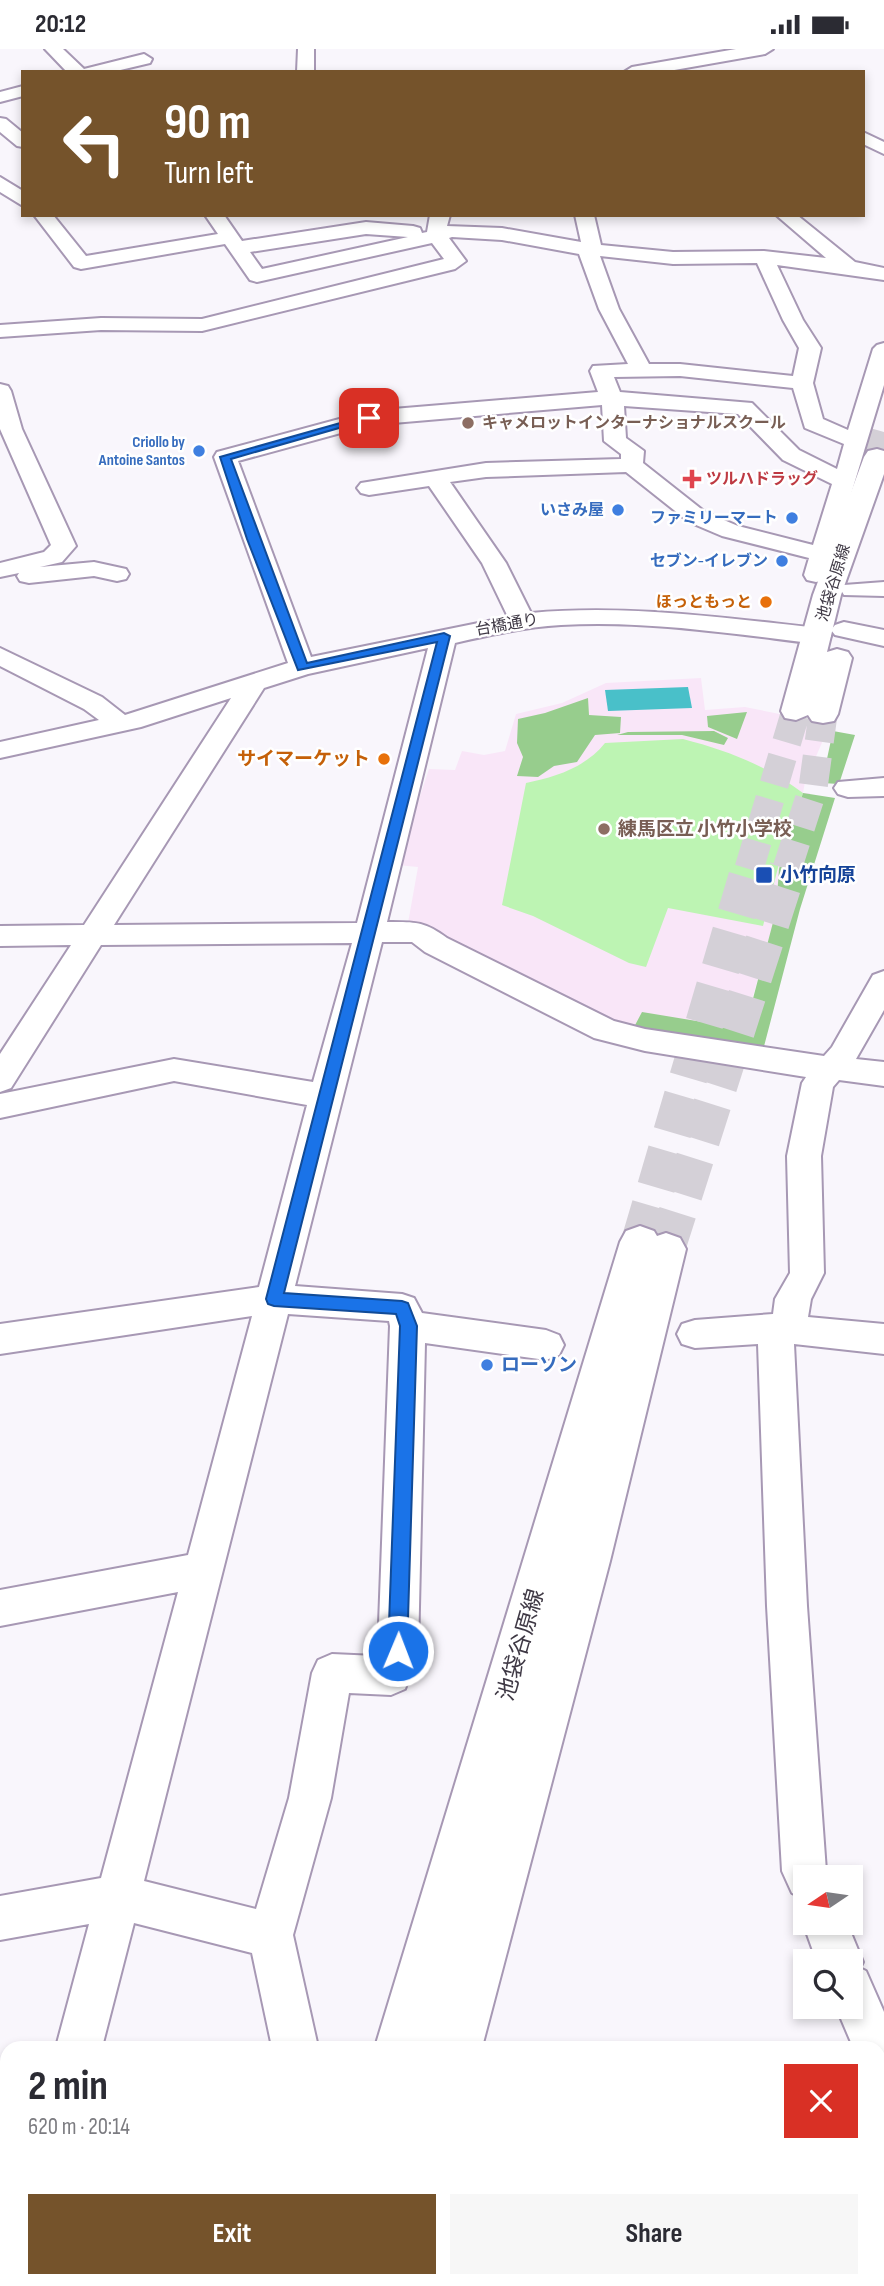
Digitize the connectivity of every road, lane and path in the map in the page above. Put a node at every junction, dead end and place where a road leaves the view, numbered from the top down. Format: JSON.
{"nodes":[{"id":1,"x":52,"y":49,"type":"edge"},
{"id":2,"x":134,"y":49,"type":"edge"},
{"id":3,"x":306,"y":49,"type":"edge"},
{"id":4,"x":692,"y":49,"type":"edge"},
{"id":5,"x":765,"y":49,"type":"edge"},
{"id":6,"x":711,"y":58,"type":"junction"},
{"id":7,"x":75,"y":70,"type":"edge"},
{"id":8,"x":98,"y":70,"type":"edge"},
{"id":9,"x":305,"y":70,"type":"edge"},
{"id":10,"x":643,"y":70,"type":"edge"},
{"id":11,"x":734,"y":70,"type":"edge"},
{"id":12,"x":21,"y":92,"type":"edge"},
{"id":13,"x":0,"y":97,"type":"edge"},
{"id":14,"x":0,"y":123,"type":"edge"},
{"id":15,"x":865,"y":139,"type":"edge"},
{"id":16,"x":21,"y":140,"type":"edge"},
{"id":17,"x":884,"y":149,"type":"edge"},
{"id":18,"x":4,"y":177,"type":"edge"},
{"id":19,"x":21,"y":198,"type":"edge"},
{"id":20,"x":45,"y":217,"type":"edge"},
{"id":21,"x":215,"y":217,"type":"edge"},
{"id":22,"x":585,"y":217,"type":"edge"},
{"id":23,"x":787,"y":217,"type":"edge"},
{"id":24,"x":438,"y":224,"type":"edge"},
{"id":25,"x":232,"y":243,"type":"junction"},
{"id":26,"x":591,"y":250,"type":"junction"},
{"id":27,"x":764,"y":257,"type":"junction"},
{"id":28,"x":849,"y":267,"type":"junction"},
{"id":29,"x":884,"y":274,"type":"edge"},
{"id":30,"x":0,"y":331,"type":"edge"},
{"id":31,"x":884,"y":349,"type":"edge"},
{"id":32,"x":642,"y":370,"type":"junction"},
{"id":33,"x":802,"y":383,"type":"junction"},
{"id":34,"x":0,"y":391,"type":"edge"},
{"id":35,"x":613,"y":398,"type":"junction"},
{"id":36,"x":217,"y":435,"type":"dead end"},
{"id":37,"x":866,"y":449,"type":"junction"},
{"id":38,"x":225,"y":457,"type":"junction"},
{"id":39,"x":631,"y":465,"type":"junction"},
{"id":40,"x":435,"y":478,"type":"junction"},
{"id":41,"x":843,"y":481,"type":"junction"},
{"id":42,"x":369,"y":488,"type":"dead end"},
{"id":43,"x":884,"y":498,"type":"edge"},
{"id":44,"x":820,"y":554,"type":"junction"},
{"id":45,"x":0,"y":570,"type":"edge"},
{"id":46,"x":117,"y":574,"type":"dead end"},
{"id":47,"x":0,"y":582,"type":"edge"},
{"id":48,"x":884,"y":589,"type":"edge"},
{"id":49,"x":840,"y":593,"type":"junction"},
{"id":50,"x":523,"y":621,"type":"junction"},
{"id":51,"x":831,"y":633,"type":"junction"},
{"id":52,"x":444,"y":636,"type":"junction"},
{"id":53,"x":884,"y":638,"type":"edge"},
{"id":54,"x":0,"y":656,"type":"edge"},
{"id":55,"x":302,"y":667,"type":"junction"},
{"id":56,"x":253,"y":684,"type":"junction"},
{"id":57,"x":225,"y":693,"type":"junction"},
{"id":58,"x":810,"y":713,"type":"tunnel mouth"},
{"id":59,"x":119,"y":723,"type":"junction"},
{"id":60,"x":0,"y":750,"type":"edge"},
{"id":61,"x":884,"y":786,"type":"edge"},
{"id":62,"x":848,"y":787,"type":"dead end"},
{"id":63,"x":370,"y":931,"type":"junction"},
{"id":64,"x":84,"y":934,"type":"junction"},
{"id":65,"x":0,"y":936,"type":"edge"},
{"id":66,"x":884,"y":982,"type":"edge"},
{"id":67,"x":0,"y":1047,"type":"edge"},
{"id":68,"x":830,"y":1070,"type":"junction"},
{"id":69,"x":884,"y":1074,"type":"edge"},
{"id":70,"x":0,"y":1080,"type":"edge"},
{"id":71,"x":325,"y":1096,"type":"junction"},
{"id":72,"x":0,"y":1106,"type":"edge"},
{"id":73,"x":274,"y":1299,"type":"junction"},
{"id":74,"x":408,"y":1326,"type":"junction"},
{"id":75,"x":782,"y":1329,"type":"junction"},
{"id":76,"x":695,"y":1333,"type":"dead end"},
{"id":77,"x":0,"y":1339,"type":"edge"},
{"id":78,"x":884,"y":1339,"type":"edge"},
{"id":79,"x":546,"y":1345,"type":"dead end"},
{"id":80,"x":201,"y":1570,"type":"junction"},
{"id":81,"x":0,"y":1608,"type":"edge"},
{"id":82,"x":804,"y":1865,"type":"edge"},
{"id":83,"x":119,"y":1897,"type":"junction"},
{"id":84,"x":0,"y":1918,"type":"edge"},
{"id":85,"x":271,"y":1935,"type":"junction"},
{"id":86,"x":863,"y":2017,"type":"edge"},
{"id":87,"x":81,"y":2041,"type":"edge"},
{"id":88,"x":294,"y":2041,"type":"edge"},
{"id":89,"x":404,"y":2041,"type":"edge"},
{"id":90,"x":457,"y":2041,"type":"edge"},
{"id":91,"x":873,"y":2041,"type":"edge"}],
"edges":[{"from":1,"to":7,"type":"street"},
{"from":2,"to":8,"type":"street"},
{"from":3,"to":9,"type":"street"},
{"from":4,"to":6,"type":"street"},
{"from":5,"to":6,"type":"street"},
{"from":6,"to":10,"type":"street"},
{"from":6,"to":11,"type":"street"},
{"from":12,"to":13,"type":"street"},
{"from":14,"to":16,"type":"street"},
{"from":15,"to":17,"type":"street"},
{"from":18,"to":19,"type":"street"},
{"from":20,"to":25,"type":"street"},
{"from":21,"to":25,"type":"street"},
{"from":22,"to":26,"type":"street"},
{"from":23,"to":28,"type":"street"},
{"from":24,"to":25,"type":"street"},
{"from":24,"to":25,"type":"street"},
{"from":24,"to":26,"type":"street"},
{"from":24,"to":30,"type":"street"},
{"from":26,"to":27,"type":"street"},
{"from":26,"to":32,"type":"street"},
{"from":27,"to":28,"type":"street"},
{"from":27,"to":33,"type":"street"},
{"from":28,"to":29,"type":"street"},
{"from":31,"to":37,"type":"street"},
{"from":32,"to":33,"type":"street"},
{"from":32,"to":35,"type":"street"},
{"from":33,"to":37,"type":"street"},
{"from":34,"to":45,"type":"street"},
{"from":35,"to":38,"type":"street"},
{"from":35,"to":39,"type":"street"},
{"from":35,"to":41,"type":"street"},
{"from":36,"to":38,"type":"street"},
{"from":37,"to":41,"type":"street"},
{"from":37,"to":49,"type":"main road","name":"池袋谷原線"},
{"from":38,"to":55,"type":"street"},
{"from":39,"to":40,"type":"street"},
{"from":39,"to":44,"type":"street"},
{"from":40,"to":42,"type":"street"},
{"from":40,"to":50,"type":"street"},
{"from":41,"to":44,"type":"street"},
{"from":43,"to":49,"type":"main road","name":"池袋谷原線"},
{"from":44,"to":49,"type":"street"},
{"from":46,"to":47,"type":"street"},
{"from":48,"to":49,"type":"street"},
{"from":49,"to":51,"type":"main road","name":"池袋谷原線"},
{"from":50,"to":51,"type":"street","name":"台橋通り"},
{"from":50,"to":52,"type":"street","name":"台橋通り"},
{"from":51,"to":53,"type":"street","name":"台橋通り"},
{"from":51,"to":58,"type":"main road","name":"池袋谷原線"},
{"from":52,"to":55,"type":"street","name":"台橋通り"},
{"from":52,"to":63,"type":"street"},
{"from":54,"to":59,"type":"street"},
{"from":55,"to":56,"type":"street","name":"台橋通り"},
{"from":56,"to":57,"type":"street","name":"台橋通り"},
{"from":56,"to":64,"type":"street"},
{"from":57,"to":59,"type":"street","name":"台橋通り"},
{"from":57,"to":64,"type":"street"},
{"from":59,"to":60,"type":"street","name":"台橋通り"},
{"from":61,"to":62,"type":"street"},
{"from":63,"to":64,"type":"street"},
{"from":63,"to":68,"type":"street"},
{"from":63,"to":71,"type":"street"},
{"from":64,"to":65,"type":"street"},
{"from":64,"to":67,"type":"street"},
{"from":64,"to":70,"type":"street"},
{"from":66,"to":68,"type":"street"},
{"from":68,"to":69,"type":"street"},
{"from":68,"to":75,"type":"street"},
{"from":71,"to":72,"type":"street"},
{"from":71,"to":73,"type":"street"},
{"from":73,"to":74,"type":"street"},
{"from":73,"to":77,"type":"street"},
{"from":73,"to":80,"type":"street"},
{"from":74,"to":79,"type":"street"},
{"from":74,"to":85,"type":"street"},
{"from":75,"to":76,"type":"street"},
{"from":75,"to":78,"type":"street"},
{"from":75,"to":82,"type":"street"},
{"from":80,"to":81,"type":"street"},
{"from":80,"to":83,"type":"street"},
{"from":83,"to":84,"type":"street"},
{"from":83,"to":85,"type":"street"},
{"from":83,"to":87,"type":"street"},
{"from":85,"to":88,"type":"street"},
{"from":86,"to":91,"type":"street"},
{"from":89,"to":90,"type":"main road","name":"池袋谷原線"}]}
